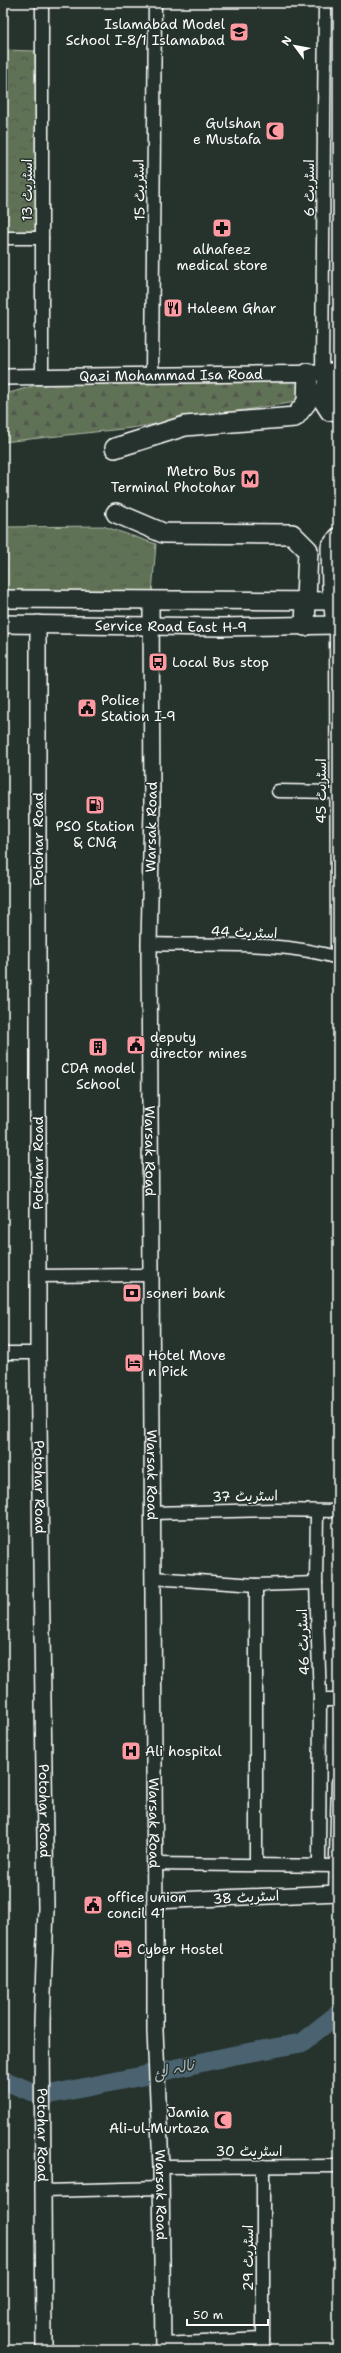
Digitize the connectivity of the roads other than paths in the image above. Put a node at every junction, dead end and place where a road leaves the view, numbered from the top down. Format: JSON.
{"nodes":[{"id":1,"x":42,"y":3,"type":"edge"},
{"id":2,"x":155,"y":3,"type":"edge"},
{"id":3,"x":325,"y":3,"type":"edge"},
{"id":4,"x":3,"y":238,"type":"edge"},
{"id":5,"x":42,"y":238,"type":"junction"},
{"id":6,"x":325,"y":373,"type":"edge"},
{"id":7,"x":42,"y":376,"type":"junction"},
{"id":8,"x":152,"y":376,"type":"junction"},
{"id":9,"x":5,"y":380,"type":"edge"},
{"id":10,"x":338,"y":411,"type":"edge"},
{"id":11,"x":115,"y":448,"type":"dead end"},
{"id":12,"x":116,"y":513,"type":"dead end"},
{"id":13,"x":338,"y":538,"type":"edge"},
{"id":14,"x":3,"y":599,"type":"edge"},
{"id":15,"x":151,"y":600,"type":"junction"},
{"id":16,"x":304,"y":601,"type":"junction"},
{"id":17,"x":336,"y":601,"type":"edge"},
{"id":18,"x":38,"y":623,"type":"junction"},
{"id":19,"x":3,"y":624,"type":"edge"},
{"id":20,"x":337,"y":625,"type":"edge"},
{"id":21,"x":150,"y":626,"type":"junction"},
{"id":22,"x":304,"y":626,"type":"junction"},
{"id":23,"x":337,"y":761,"type":"edge"},
{"id":24,"x":278,"y":791,"type":"dead end"},
{"id":25,"x":336,"y":792,"type":"junction"},
{"id":26,"x":337,"y":839,"type":"edge"},
{"id":27,"x":149,"y":944,"type":"junction"},
{"id":28,"x":338,"y":958,"type":"edge"},
{"id":29,"x":151,"y":1275,"type":"junction"},
{"id":30,"x":38,"y":1276,"type":"junction"},
{"id":31,"x":38,"y":1353,"type":"junction"},
{"id":32,"x":3,"y":1354,"type":"edge"},
{"id":33,"x":338,"y":1511,"type":"edge"},
{"id":34,"x":316,"y":1512,"type":"junction"},
{"id":35,"x":152,"y":1513,"type":"junction"},
{"id":36,"x":153,"y":1578,"type":"junction"},
{"id":37,"x":316,"y":1583,"type":"junction"},
{"id":38,"x":256,"y":1585,"type":"junction"},
{"id":39,"x":320,"y":1700,"type":"junction"},
{"id":40,"x":338,"y":1700,"type":"edge"},
{"id":41,"x":338,"y":1782,"type":"edge"},
{"id":42,"x":154,"y":1864,"type":"junction"},
{"id":43,"x":319,"y":1864,"type":"junction"},
{"id":44,"x":256,"y":1865,"type":"junction"},
{"id":45,"x":336,"y":1866,"type":"junction"},
{"id":46,"x":337,"y":1893,"type":"edge"},
{"id":47,"x":155,"y":1901,"type":"junction"},
{"id":48,"x":263,"y":2166,"type":"junction"},
{"id":49,"x":338,"y":2166,"type":"edge"},
{"id":50,"x":161,"y":2167,"type":"junction"},
{"id":51,"x":162,"y":2188,"type":"junction"},
{"id":52,"x":45,"y":2191,"type":"junction"},
{"id":53,"x":263,"y":2345,"type":"edge"},
{"id":54,"x":163,"y":2347,"type":"edge"},
{"id":55,"x":44,"y":2350,"type":"edge"}],
"edges":[{"from":1,"to":5,"type":"street","name":"اسٹریٹ 13"},
{"from":2,"to":8,"type":"street","name":"اسٹریٹ 15"},
{"from":3,"to":6,"type":"street","name":"اسٹریٹ 6"},
{"from":4,"to":5,"type":"street"},
{"from":5,"to":7,"type":"street","name":"اسٹریٹ 13"},
{"from":6,"to":8,"type":"street","name":"Qazi Mohammad Isa Road"},
{"from":6,"to":10,"type":"main road"},
{"from":6,"to":11,"type":"main road"},
{"from":7,"to":8,"type":"street","name":"Qazi Mohammad Isa Road"},
{"from":7,"to":9,"type":"street","name":"Qazi Mohammad Isa Road"},
{"from":12,"to":16,"type":"main road"},
{"from":13,"to":17,"type":"main road"},
{"from":14,"to":15,"type":"main road","name":"Service Road East H-9"},
{"from":15,"to":16,"type":"main road","name":"Service Road East H-9"},
{"from":15,"to":21,"type":"street","name":"Warsak Road"},
{"from":16,"to":17,"type":"main road","name":"Service Road East H-9"},
{"from":16,"to":22,"type":"main road"},
{"from":17,"to":20,"type":"main road"},
{"from":18,"to":19,"type":"main road","name":"Service Road East H-9"},
{"from":18,"to":21,"type":"main road","name":"Service Road East H-9"},
{"from":18,"to":30,"type":"street","name":"Potohar Road"},
{"from":20,"to":22,"type":"main road","name":"Service Road East H-9"},
{"from":20,"to":23,"type":"street","name":"اسٹریٹ 45"},
{"from":21,"to":22,"type":"main road","name":"Service Road East H-9"},
{"from":21,"to":27,"type":"street","name":"Warsak Road"},
{"from":23,"to":25,"type":"street","name":"اسٹریٹ 45"},
{"from":24,"to":25,"type":"street"},
{"from":25,"to":26,"type":"street","name":"اسٹریٹ 45"},
{"from":26,"to":28,"type":"street","name":"اسٹریٹ 45"},
{"from":27,"to":28,"type":"street","name":"اسٹریٹ 44"},
{"from":27,"to":29,"type":"street","name":"Warsak Road"},
{"from":29,"to":30,"type":"street"},
{"from":29,"to":35,"type":"street","name":"Warsak Road"},
{"from":30,"to":31,"type":"street","name":"Potohar Road"},
{"from":31,"to":32,"type":"street"},
{"from":31,"to":52,"type":"street","name":"Potohar Road"},
{"from":33,"to":34,"type":"street","name":"اسٹریٹ 37"},
{"from":34,"to":35,"type":"street","name":"اسٹریٹ 37"},
{"from":34,"to":37,"type":"street","name":"اسٹریٹ 46"},
{"from":35,"to":36,"type":"street","name":"Warsak Road"},
{"from":36,"to":38,"type":"street"},
{"from":36,"to":42,"type":"street","name":"Warsak Road"},
{"from":37,"to":38,"type":"street"},
{"from":37,"to":39,"type":"street","name":"اسٹریٹ 46"},
{"from":38,"to":44,"type":"street"},
{"from":39,"to":40,"type":"street"},
{"from":39,"to":43,"type":"street","name":"اسٹریٹ 46"},
{"from":41,"to":45,"type":"street"},
{"from":42,"to":44,"type":"street"},
{"from":42,"to":47,"type":"street","name":"Warsak Road"},
{"from":43,"to":44,"type":"street"},
{"from":43,"to":45,"type":"street"},
{"from":45,"to":46,"type":"street"},
{"from":46,"to":47,"type":"street","name":"اسٹریٹ 38"},
{"from":47,"to":50,"type":"street","name":"Warsak Road"},
{"from":48,"to":49,"type":"street","name":"اسٹریٹ 30"},
{"from":48,"to":50,"type":"street","name":"اسٹریٹ 30"},
{"from":48,"to":53,"type":"street","name":"اسٹریٹ 29"},
{"from":50,"to":51,"type":"street","name":"Warsak Road"},
{"from":51,"to":52,"type":"street"},
{"from":51,"to":54,"type":"street","name":"Warsak Road"},
{"from":52,"to":55,"type":"street","name":"Potohar Road"},
{"from":53,"to":54,"type":"street"}]}
